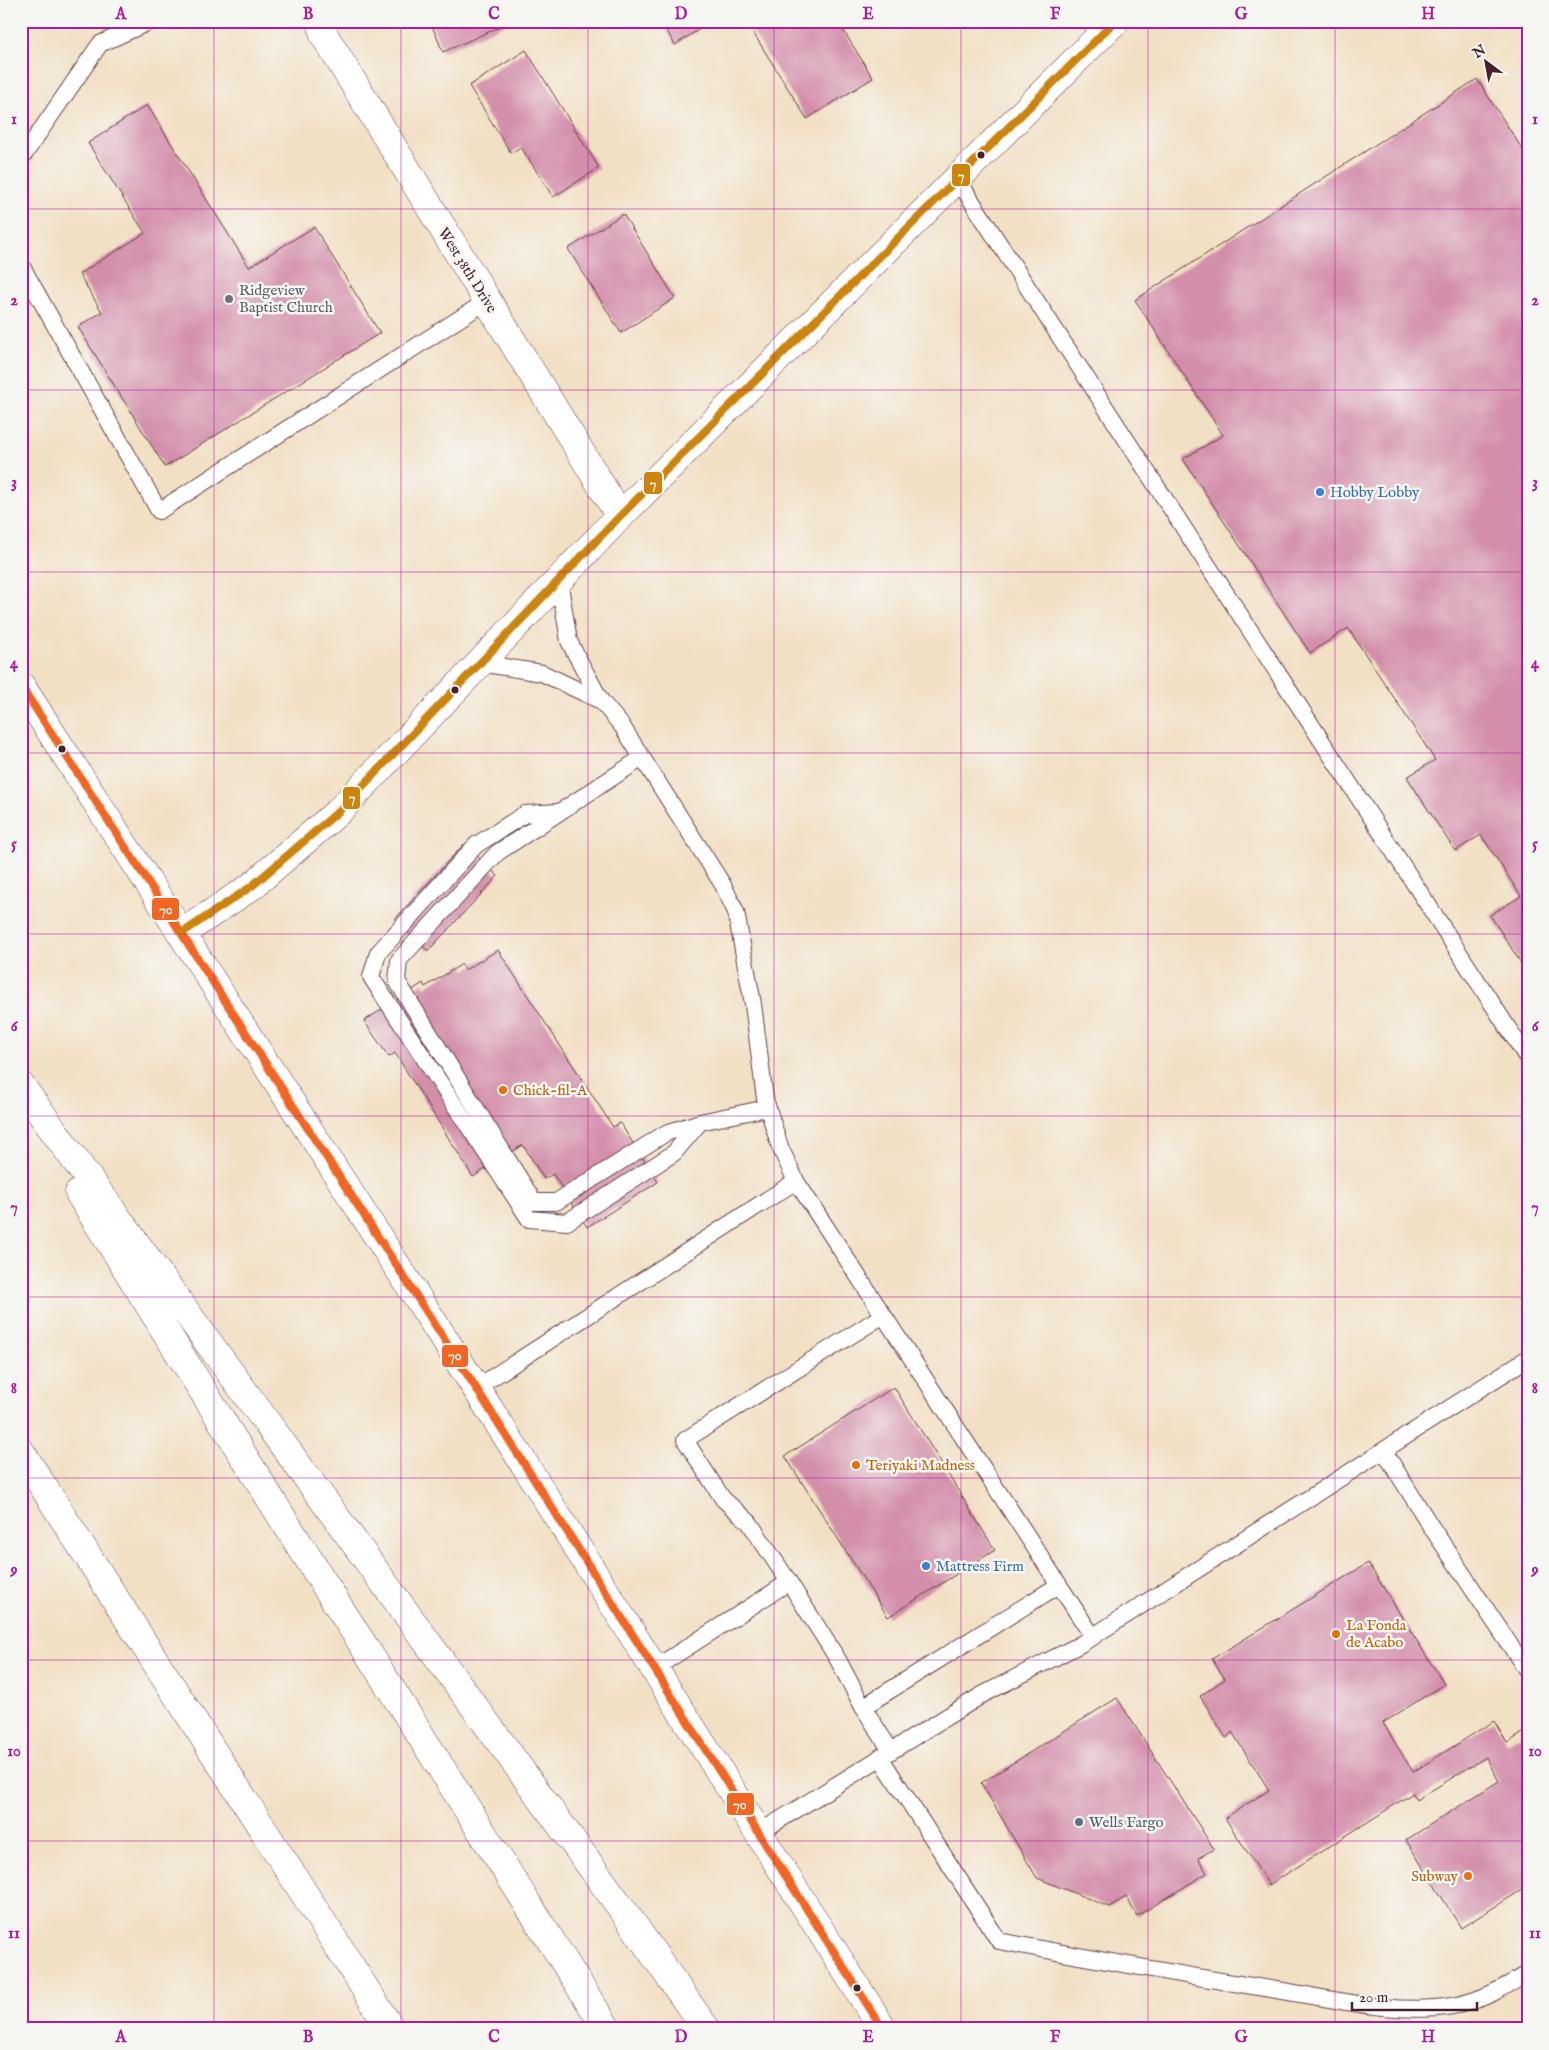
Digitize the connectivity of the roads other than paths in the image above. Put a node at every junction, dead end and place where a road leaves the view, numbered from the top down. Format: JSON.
{"nodes":[{"id":1,"x":151,"y":21,"type":"edge"},
{"id":2,"x":320,"y":21,"type":"edge"},
{"id":3,"x":1115,"y":21,"type":"edge"},
{"id":4,"x":21,"y":159,"type":"edge"},
{"id":5,"x":958,"y":180,"type":"junction"},
{"id":6,"x":21,"y":265,"type":"edge"},
{"id":7,"x":487,"y":300,"type":"junction"},
{"id":8,"x":620,"y":516,"type":"junction"},
{"id":9,"x":560,"y":580,"type":"junction"},
{"id":10,"x":480,"y":663,"type":"junction"},
{"id":11,"x":21,"y":686,"type":"edge"},
{"id":12,"x":601,"y":701,"type":"junction"},
{"id":13,"x":642,"y":758,"type":"junction"},
{"id":14,"x":560,"y":812,"type":"junction"},
{"id":15,"x":182,"y":933,"type":"junction"},
{"id":16,"x":1528,"y":1058,"type":"edge"},
{"id":17,"x":21,"y":1086,"type":"edge"},
{"id":18,"x":21,"y":1098,"type":"edge"},
{"id":19,"x":767,"y":1108,"type":"junction"},
{"id":20,"x":700,"y":1122,"type":"junction"},
{"id":21,"x":796,"y":1181,"type":"junction"},
{"id":22,"x":882,"y":1316,"type":"junction"},
{"id":23,"x":1528,"y":1358,"type":"edge"},
{"id":24,"x":476,"y":1388,"type":"junction"},
{"id":25,"x":1384,"y":1451,"type":"junction"},
{"id":26,"x":21,"y":1452,"type":"edge"},
{"id":27,"x":789,"y":1582,"type":"junction"},
{"id":28,"x":1059,"y":1585,"type":"junction"},
{"id":29,"x":1093,"y":1637,"type":"junction"},
{"id":30,"x":655,"y":1668,"type":"junction"},
{"id":31,"x":1528,"y":1672,"type":"edge"},
{"id":32,"x":863,"y":1707,"type":"junction"},
{"id":33,"x":886,"y":1754,"type":"junction"},
{"id":34,"x":760,"y":1832,"type":"junction"},
{"id":35,"x":1528,"y":1973,"type":"edge"},
{"id":36,"x":391,"y":2029,"type":"edge"},
{"id":37,"x":608,"y":2029,"type":"edge"},
{"id":38,"x":706,"y":2029,"type":"edge"},
{"id":39,"x":883,"y":2029,"type":"edge"}],
"edges":[{"from":1,"to":4,"type":"lane"},
{"from":2,"to":7,"type":"main road","name":"West 38th Drive"},
{"from":3,"to":5,"type":"main road"},
{"from":5,"to":8,"type":"main road"},
{"from":5,"to":16,"type":"lane"},
{"from":6,"to":7,"type":"lane"},
{"from":7,"to":8,"type":"main road","name":"West 38th Drive"},
{"from":8,"to":9,"type":"main road"},
{"from":9,"to":10,"type":"main road"},
{"from":9,"to":12,"type":"lane"},
{"from":10,"to":12,"type":"lane"},
{"from":10,"to":15,"type":"main road"},
{"from":11,"to":15,"type":"main road"},
{"from":12,"to":13,"type":"lane"},
{"from":13,"to":14,"type":"lane"},
{"from":13,"to":19,"type":"lane"},
{"from":14,"to":20,"type":"lane"},
{"from":14,"to":20,"type":"lane"},
{"from":15,"to":24,"type":"main road"},
{"from":17,"to":38,"type":"main road"},
{"from":18,"to":37,"type":"main road"},
{"from":19,"to":20,"type":"lane"},
{"from":19,"to":21,"type":"lane"},
{"from":21,"to":22,"type":"lane"},
{"from":21,"to":24,"type":"lane"},
{"from":22,"to":27,"type":"lane"},
{"from":22,"to":28,"type":"lane"},
{"from":23,"to":25,"type":"lane"},
{"from":24,"to":30,"type":"main road"},
{"from":25,"to":29,"type":"lane"},
{"from":25,"to":31,"type":"lane"},
{"from":26,"to":36,"type":"main road"},
{"from":27,"to":30,"type":"lane"},
{"from":27,"to":32,"type":"lane"},
{"from":28,"to":29,"type":"lane"},
{"from":28,"to":32,"type":"lane"},
{"from":29,"to":33,"type":"lane"},
{"from":30,"to":34,"type":"main road"},
{"from":32,"to":33,"type":"lane"},
{"from":33,"to":34,"type":"lane"},
{"from":33,"to":35,"type":"lane"},
{"from":34,"to":39,"type":"main road"}]}
